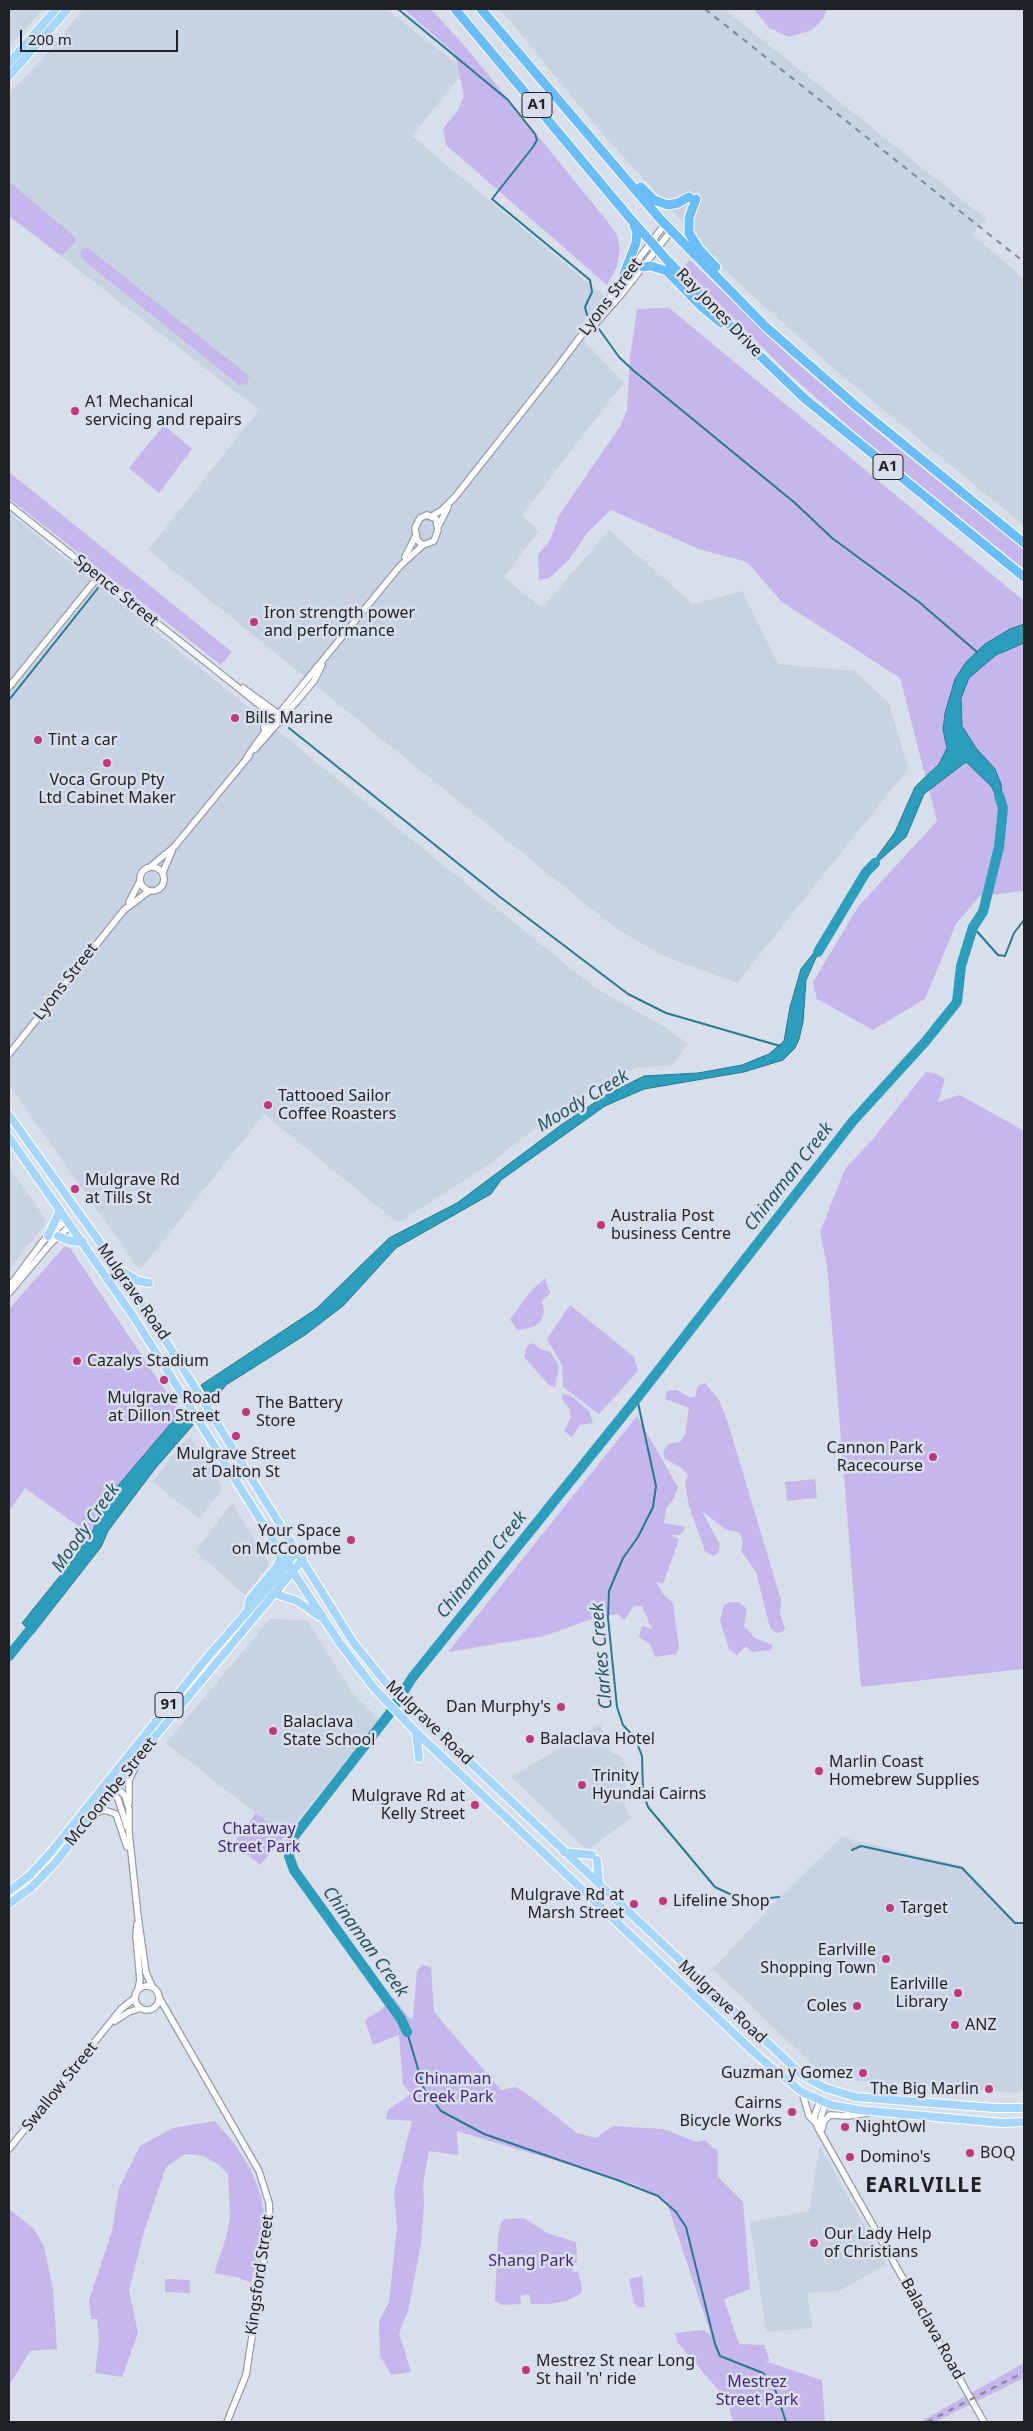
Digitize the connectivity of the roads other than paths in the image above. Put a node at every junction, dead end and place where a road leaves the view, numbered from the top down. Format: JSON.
{"nodes":[{"id":1,"x":56,"y":9,"type":"edge"},
{"id":2,"x":68,"y":9,"type":"edge"},
{"id":3,"x":455,"y":9,"type":"edge"},
{"id":4,"x":480,"y":9,"type":"edge"},
{"id":5,"x":9,"y":64,"type":"edge"},
{"id":6,"x":9,"y":76,"type":"edge"},
{"id":7,"x":593,"y":140,"type":"junction"},
{"id":8,"x":629,"y":217,"type":"junction"},
{"id":9,"x":668,"y":227,"type":"junction"},
{"id":10,"x":654,"y":246,"type":"junction"},
{"id":11,"x":643,"y":267,"type":"junction"},
{"id":12,"x":620,"y":284,"type":"junction"},
{"id":13,"x":766,"y":327,"type":"junction"},
{"id":14,"x":756,"y":352,"type":"junction"},
{"id":15,"x":556,"y":369,"type":"junction"},
{"id":16,"x":455,"y":497,"type":"junction"},
{"id":17,"x":9,"y":505,"type":"edge"},
{"id":18,"x":432,"y":516,"type":"junction"},
{"id":19,"x":438,"y":527,"type":"junction"},
{"id":20,"x":416,"y":537,"type":"junction"},
{"id":21,"x":1024,"y":543,"type":"edge"},
{"id":22,"x":423,"y":545,"type":"junction"},
{"id":23,"x":400,"y":566,"type":"junction"},
{"id":24,"x":98,"y":577,"type":"junction"},
{"id":25,"x":1024,"y":577,"type":"edge"},
{"id":26,"x":324,"y":660,"type":"junction"},
{"id":27,"x":224,"y":677,"type":"junction"},
{"id":28,"x":9,"y":688,"type":"edge"},
{"id":29,"x":256,"y":696,"type":"junction"},
{"id":30,"x":288,"y":703,"type":"junction"},
{"id":31,"x":263,"y":708,"type":"junction"},
{"id":32,"x":280,"y":718,"type":"junction"},
{"id":33,"x":256,"y":743,"type":"junction"},
{"id":34,"x":247,"y":757,"type":"junction"},
{"id":35,"x":174,"y":847,"type":"junction"},
{"id":36,"x":151,"y":866,"type":"junction"},
{"id":37,"x":163,"y":872,"type":"junction"},
{"id":38,"x":140,"y":881,"type":"junction"},
{"id":39,"x":149,"y":891,"type":"junction"},
{"id":40,"x":124,"y":910,"type":"junction"},
{"id":41,"x":9,"y":1054,"type":"edge"},
{"id":42,"x":9,"y":1115,"type":"edge"},
{"id":43,"x":9,"y":1136,"type":"edge"},
{"id":44,"x":60,"y":1210,"type":"junction"},
{"id":45,"x":79,"y":1215,"type":"junction"},
{"id":46,"x":69,"y":1222,"type":"junction"},
{"id":47,"x":48,"y":1236,"type":"junction"},
{"id":48,"x":58,"y":1236,"type":"junction"},
{"id":49,"x":83,"y":1242,"type":"junction"},
{"id":50,"x":119,"y":1269,"type":"junction"},
{"id":51,"x":148,"y":1283,"type":"dead end"},
{"id":52,"x":9,"y":1288,"type":"edge"},
{"id":53,"x":9,"y":1293,"type":"edge"},
{"id":54,"x":138,"y":1296,"type":"junction"},
{"id":55,"x":128,"y":1309,"type":"junction"},
{"id":56,"x":297,"y":1550,"type":"junction"},
{"id":57,"x":281,"y":1553,"type":"junction"},
{"id":58,"x":302,"y":1559,"type":"junction"},
{"id":59,"x":287,"y":1563,"type":"junction"},
{"id":60,"x":293,"y":1572,"type":"junction"},
{"id":61,"x":276,"y":1594,"type":"junction"},
{"id":62,"x":248,"y":1610,"type":"junction"},
{"id":63,"x":325,"y":1620,"type":"junction"},
{"id":64,"x":416,"y":1732,"type":"junction"},
{"id":65,"x":153,"y":1740,"type":"junction"},
{"id":66,"x":419,"y":1758,"type":"dead end"},
{"id":67,"x":111,"y":1785,"type":"junction"},
{"id":68,"x":129,"y":1809,"type":"junction"},
{"id":69,"x":93,"y":1814,"type":"junction"},
{"id":70,"x":129,"y":1832,"type":"junction"},
{"id":71,"x":564,"y":1852,"type":"junction"},
{"id":72,"x":132,"y":1861,"type":"junction"},
{"id":73,"x":599,"y":1884,"type":"junction"},
{"id":74,"x":9,"y":1891,"type":"edge"},
{"id":75,"x":9,"y":1904,"type":"edge"},
{"id":76,"x":138,"y":1917,"type":"junction"},
{"id":77,"x":152,"y":1986,"type":"junction"},
{"id":78,"x":138,"y":1990,"type":"junction"},
{"id":79,"x":135,"y":1998,"type":"junction"},
{"id":80,"x":160,"y":1999,"type":"junction"},
{"id":81,"x":141,"y":2008,"type":"junction"},
{"id":82,"x":149,"y":2010,"type":"junction"},
{"id":83,"x":111,"y":2024,"type":"junction"},
{"id":84,"x":175,"y":2027,"type":"junction"},
{"id":85,"x":829,"y":2089,"type":"junction"},
{"id":86,"x":802,"y":2092,"type":"junction"},
{"id":87,"x":823,"y":2102,"type":"junction"},
{"id":88,"x":1024,"y":2108,"type":"edge"},
{"id":89,"x":873,"y":2112,"type":"junction"},
{"id":90,"x":815,"y":2122,"type":"junction"},
{"id":91,"x":1024,"y":2122,"type":"edge"},
{"id":92,"x":822,"y":2129,"type":"junction"},
{"id":93,"x":9,"y":2149,"type":"edge"},
{"id":94,"x":835,"y":2157,"type":"junction"},
{"id":95,"x":227,"y":2422,"type":"edge"},
{"id":96,"x":984,"y":2422,"type":"edge"}],
"edges":[{"from":1,"to":5,"type":"main road"},
{"from":2,"to":6,"type":"main road"},
{"from":3,"to":8,"type":"highway","name":"Ray Jones Drive","number":"A1"},
{"from":4,"to":7,"type":"highway","name":"Ray Jones Drive","number":"A1"},
{"from":7,"to":9,"type":"highway","name":"Ray Jones Drive","number":"A1"},
{"from":7,"to":13,"type":"highway"},
{"from":8,"to":10,"type":"highway","name":"Ray Jones Drive","number":"A1"},
{"from":8,"to":12,"type":"highway"},
{"from":9,"to":10,"type":"street","name":"Lyons Street"},
{"from":9,"to":10,"type":"street","name":"Lyons Street"},
{"from":9,"to":13,"type":"highway","name":"Ray Jones Drive","number":"A1"},
{"from":10,"to":11,"type":"street","name":"Lyons Street"},
{"from":10,"to":12,"type":"street","name":"Lyons Street"},
{"from":10,"to":14,"type":"highway","name":"Ray Jones Drive","number":"A1"},
{"from":11,"to":14,"type":"highway"},
{"from":11,"to":15,"type":"street","name":"Lyons Street"},
{"from":12,"to":15,"type":"street","name":"Lyons Street"},
{"from":13,"to":21,"type":"highway","name":"Ray Jones Drive","number":"A1"},
{"from":14,"to":25,"type":"highway","name":"Ray Jones Drive","number":"A1"},
{"from":15,"to":16,"type":"street","name":"Lyons Street"},
{"from":16,"to":18,"type":"street","name":"Lyons Street"},
{"from":16,"to":19,"type":"street","name":"Lyons Street"},
{"from":17,"to":24,"type":"street","name":"Spence Street"},
{"from":18,"to":19,"type":"street"},
{"from":18,"to":20,"type":"street"},
{"from":19,"to":22,"type":"street"},
{"from":20,"to":22,"type":"street"},
{"from":20,"to":23,"type":"street"},
{"from":22,"to":23,"type":"street"},
{"from":23,"to":26,"type":"street"},
{"from":24,"to":27,"type":"street","name":"Spence Street"},
{"from":24,"to":28,"type":"street"},
{"from":26,"to":30,"type":"street"},
{"from":26,"to":32,"type":"street"},
{"from":27,"to":29,"type":"street","name":"Spence Street"},
{"from":27,"to":31,"type":"street","name":"Spence Street"},
{"from":29,"to":30,"type":"street"},
{"from":29,"to":32,"type":"street","name":"Spence Street"},
{"from":30,"to":32,"type":"street"},
{"from":31,"to":32,"type":"street","name":"Spence Street"},
{"from":31,"to":33,"type":"street"},
{"from":32,"to":33,"type":"street"},
{"from":32,"to":34,"type":"street"},
{"from":33,"to":34,"type":"street"},
{"from":34,"to":35,"type":"street"},
{"from":35,"to":36,"type":"street"},
{"from":35,"to":37,"type":"street"},
{"from":36,"to":37,"type":"street"},
{"from":36,"to":38,"type":"street"},
{"from":37,"to":39,"type":"street"},
{"from":38,"to":39,"type":"street"},
{"from":38,"to":40,"type":"street","name":"Lyons Street"},
{"from":39,"to":40,"type":"street","name":"Lyons Street"},
{"from":40,"to":41,"type":"street","name":"Lyons Street"},
{"from":42,"to":45,"type":"main road","name":"Mulgrave Road"},
{"from":43,"to":44,"type":"main road","name":"Mulgrave Road"},
{"from":44,"to":46,"type":"main road","name":"Mulgrave Road"},
{"from":44,"to":47,"type":"main road"},
{"from":45,"to":46,"type":"main road"},
{"from":45,"to":50,"type":"main road","name":"Mulgrave Road"},
{"from":46,"to":47,"type":"street"},
{"from":46,"to":48,"type":"street"},
{"from":46,"to":49,"type":"main road","name":"Mulgrave Road"},
{"from":47,"to":52,"type":"street"},
{"from":48,"to":49,"type":"main road"},
{"from":48,"to":53,"type":"street"},
{"from":49,"to":55,"type":"main road","name":"Mulgrave Road"},
{"from":50,"to":51,"type":"main road"},
{"from":50,"to":54,"type":"main road","name":"Mulgrave Road"},
{"from":54,"to":55,"type":"main road"},
{"from":54,"to":56,"type":"main road","name":"Mulgrave Road"},
{"from":55,"to":57,"type":"main road","name":"Mulgrave Road"},
{"from":56,"to":58,"type":"main road","name":"Mulgrave Road"},
{"from":56,"to":59,"type":"main road","name":"McCoombe Street","number":"91"},
{"from":57,"to":59,"type":"main road","name":"Mulgrave Road"},
{"from":57,"to":62,"type":"main road"},
{"from":58,"to":60,"type":"main road","name":"McCoombe Street","number":"91"},
{"from":58,"to":71,"type":"main road","name":"Mulgrave Road"},
{"from":59,"to":60,"type":"main road","name":"Mulgrave Road"},
{"from":59,"to":62,"type":"main road","name":"McCoombe Street","number":"91"},
{"from":60,"to":61,"type":"main road","name":"McCoombe Street","number":"91"},
{"from":60,"to":63,"type":"main road","name":"Mulgrave Road"},
{"from":61,"to":63,"type":"main road"},
{"from":61,"to":65,"type":"main road","name":"McCoombe Street","number":"91"},
{"from":62,"to":67,"type":"main road","name":"McCoombe Street","number":"91"},
{"from":63,"to":64,"type":"main road","name":"Mulgrave Road"},
{"from":64,"to":66,"type":"main road"},
{"from":64,"to":86,"type":"main road","name":"Mulgrave Road"},
{"from":65,"to":67,"type":"main road","name":"McCoombe Street","number":"91"},
{"from":65,"to":68,"type":"street"},
{"from":67,"to":68,"type":"street"},
{"from":67,"to":69,"type":"main road","name":"McCoombe Street","number":"91"},
{"from":67,"to":70,"type":"street"},
{"from":67,"to":74,"type":"main road","name":"McCoombe Street","number":"91"},
{"from":68,"to":70,"type":"street"},
{"from":69,"to":72,"type":"street"},
{"from":69,"to":75,"type":"main road","name":"McCoombe Street","number":"91"},
{"from":70,"to":72,"type":"street"},
{"from":71,"to":73,"type":"main road","name":"Mulgrave Road"},
{"from":71,"to":73,"type":"main road"},
{"from":72,"to":76,"type":"street"},
{"from":73,"to":85,"type":"main road","name":"Mulgrave Road"},
{"from":76,"to":77,"type":"street"},
{"from":76,"to":78,"type":"street"},
{"from":77,"to":78,"type":"street"},
{"from":77,"to":80,"type":"street"},
{"from":78,"to":79,"type":"street"},
{"from":79,"to":81,"type":"street"},
{"from":79,"to":83,"type":"street","name":"Swallow Street"},
{"from":80,"to":82,"type":"street"},
{"from":80,"to":84,"type":"street","name":"Kingsford Street"},
{"from":81,"to":82,"type":"street"},
{"from":81,"to":83,"type":"street","name":"Swallow Street"},
{"from":82,"to":84,"type":"street","name":"Kingsford Street"},
{"from":83,"to":93,"type":"street","name":"Swallow Street"},
{"from":84,"to":95,"type":"street","name":"Kingsford Street"},
{"from":85,"to":87,"type":"main road"},
{"from":85,"to":88,"type":"main road","name":"Mulgrave Road"},
{"from":86,"to":87,"type":"main road","name":"Mulgrave Road"},
{"from":86,"to":90,"type":"street","name":"Balaclava Road"},
{"from":87,"to":89,"type":"main road","name":"Mulgrave Road"},
{"from":87,"to":90,"type":"street"},
{"from":87,"to":92,"type":"street"},
{"from":89,"to":91,"type":"main road","name":"Mulgrave Road"},
{"from":89,"to":92,"type":"street"},
{"from":90,"to":94,"type":"street","name":"Balaclava Road"},
{"from":92,"to":94,"type":"street","name":"Balaclava Road"},
{"from":94,"to":96,"type":"street","name":"Balaclava Road"}]}
